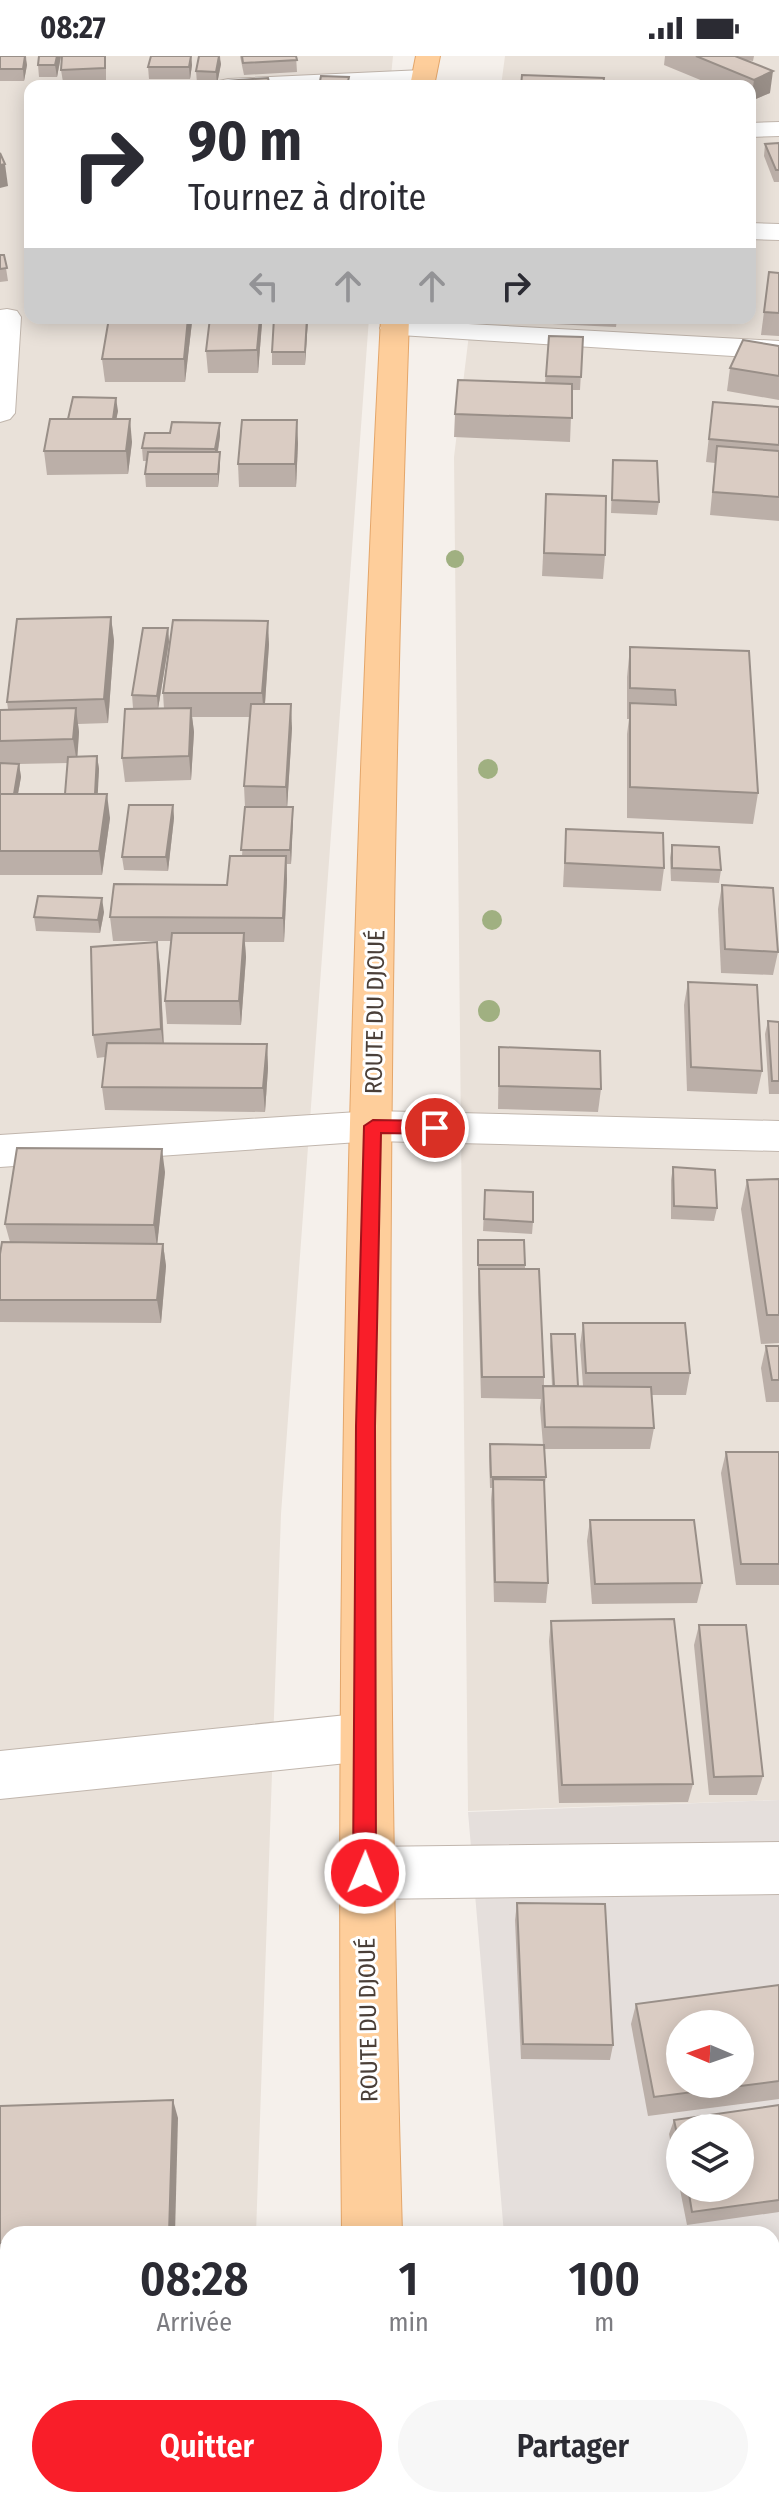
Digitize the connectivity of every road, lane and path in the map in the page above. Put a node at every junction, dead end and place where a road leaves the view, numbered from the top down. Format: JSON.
{"nodes":[{"id":1,"x":424,"y":73,"type":"edge"},
{"id":2,"x":318,"y":80,"type":"edge"},
{"id":3,"x":779,"y":129,"type":"edge"},
{"id":4,"x":756,"y":130,"type":"edge"},
{"id":5,"x":756,"y":231,"type":"edge"},
{"id":6,"x":779,"y":232,"type":"edge"},
{"id":7,"x":12,"y":317,"type":"edge"},
{"id":8,"x":394,"y":324,"type":"edge"},
{"id":9,"x":408,"y":324,"type":"edge"},
{"id":10,"x":779,"y":350,"type":"edge"},
{"id":11,"x":0,"y":413,"type":"edge"},
{"id":12,"x":373,"y":1126,"type":"junction"},
{"id":13,"x":779,"y":1136,"type":"edge"},
{"id":14,"x":0,"y":1151,"type":"edge"},
{"id":15,"x":366,"y":1737,"type":"junction"},
{"id":16,"x":0,"y":1775,"type":"edge"},
{"id":17,"x":779,"y":1868,"type":"edge"},
{"id":18,"x":365,"y":1873,"type":"junction"},
{"id":19,"x":372,"y":2226,"type":"edge"}],
"edges":[{"from":1,"to":2,"type":"street"},
{"from":3,"to":4,"type":"street"},
{"from":5,"to":6,"type":"street"},
{"from":7,"to":11,"type":"street"},
{"from":8,"to":12,"type":"main road","name":"ROUTE DU DJOUÉ"},
{"from":9,"to":10,"type":"street"},
{"from":12,"to":13,"type":"street"},
{"from":12,"to":14,"type":"street"},
{"from":12,"to":15,"type":"main road","name":"ROUTE DU DJOUÉ"},
{"from":15,"to":16,"type":"street"},
{"from":15,"to":18,"type":"main road","name":"ROUTE DU DJOUÉ"},
{"from":17,"to":18,"type":"street"},
{"from":18,"to":19,"type":"main road","name":"ROUTE DU DJOUÉ"}]}
